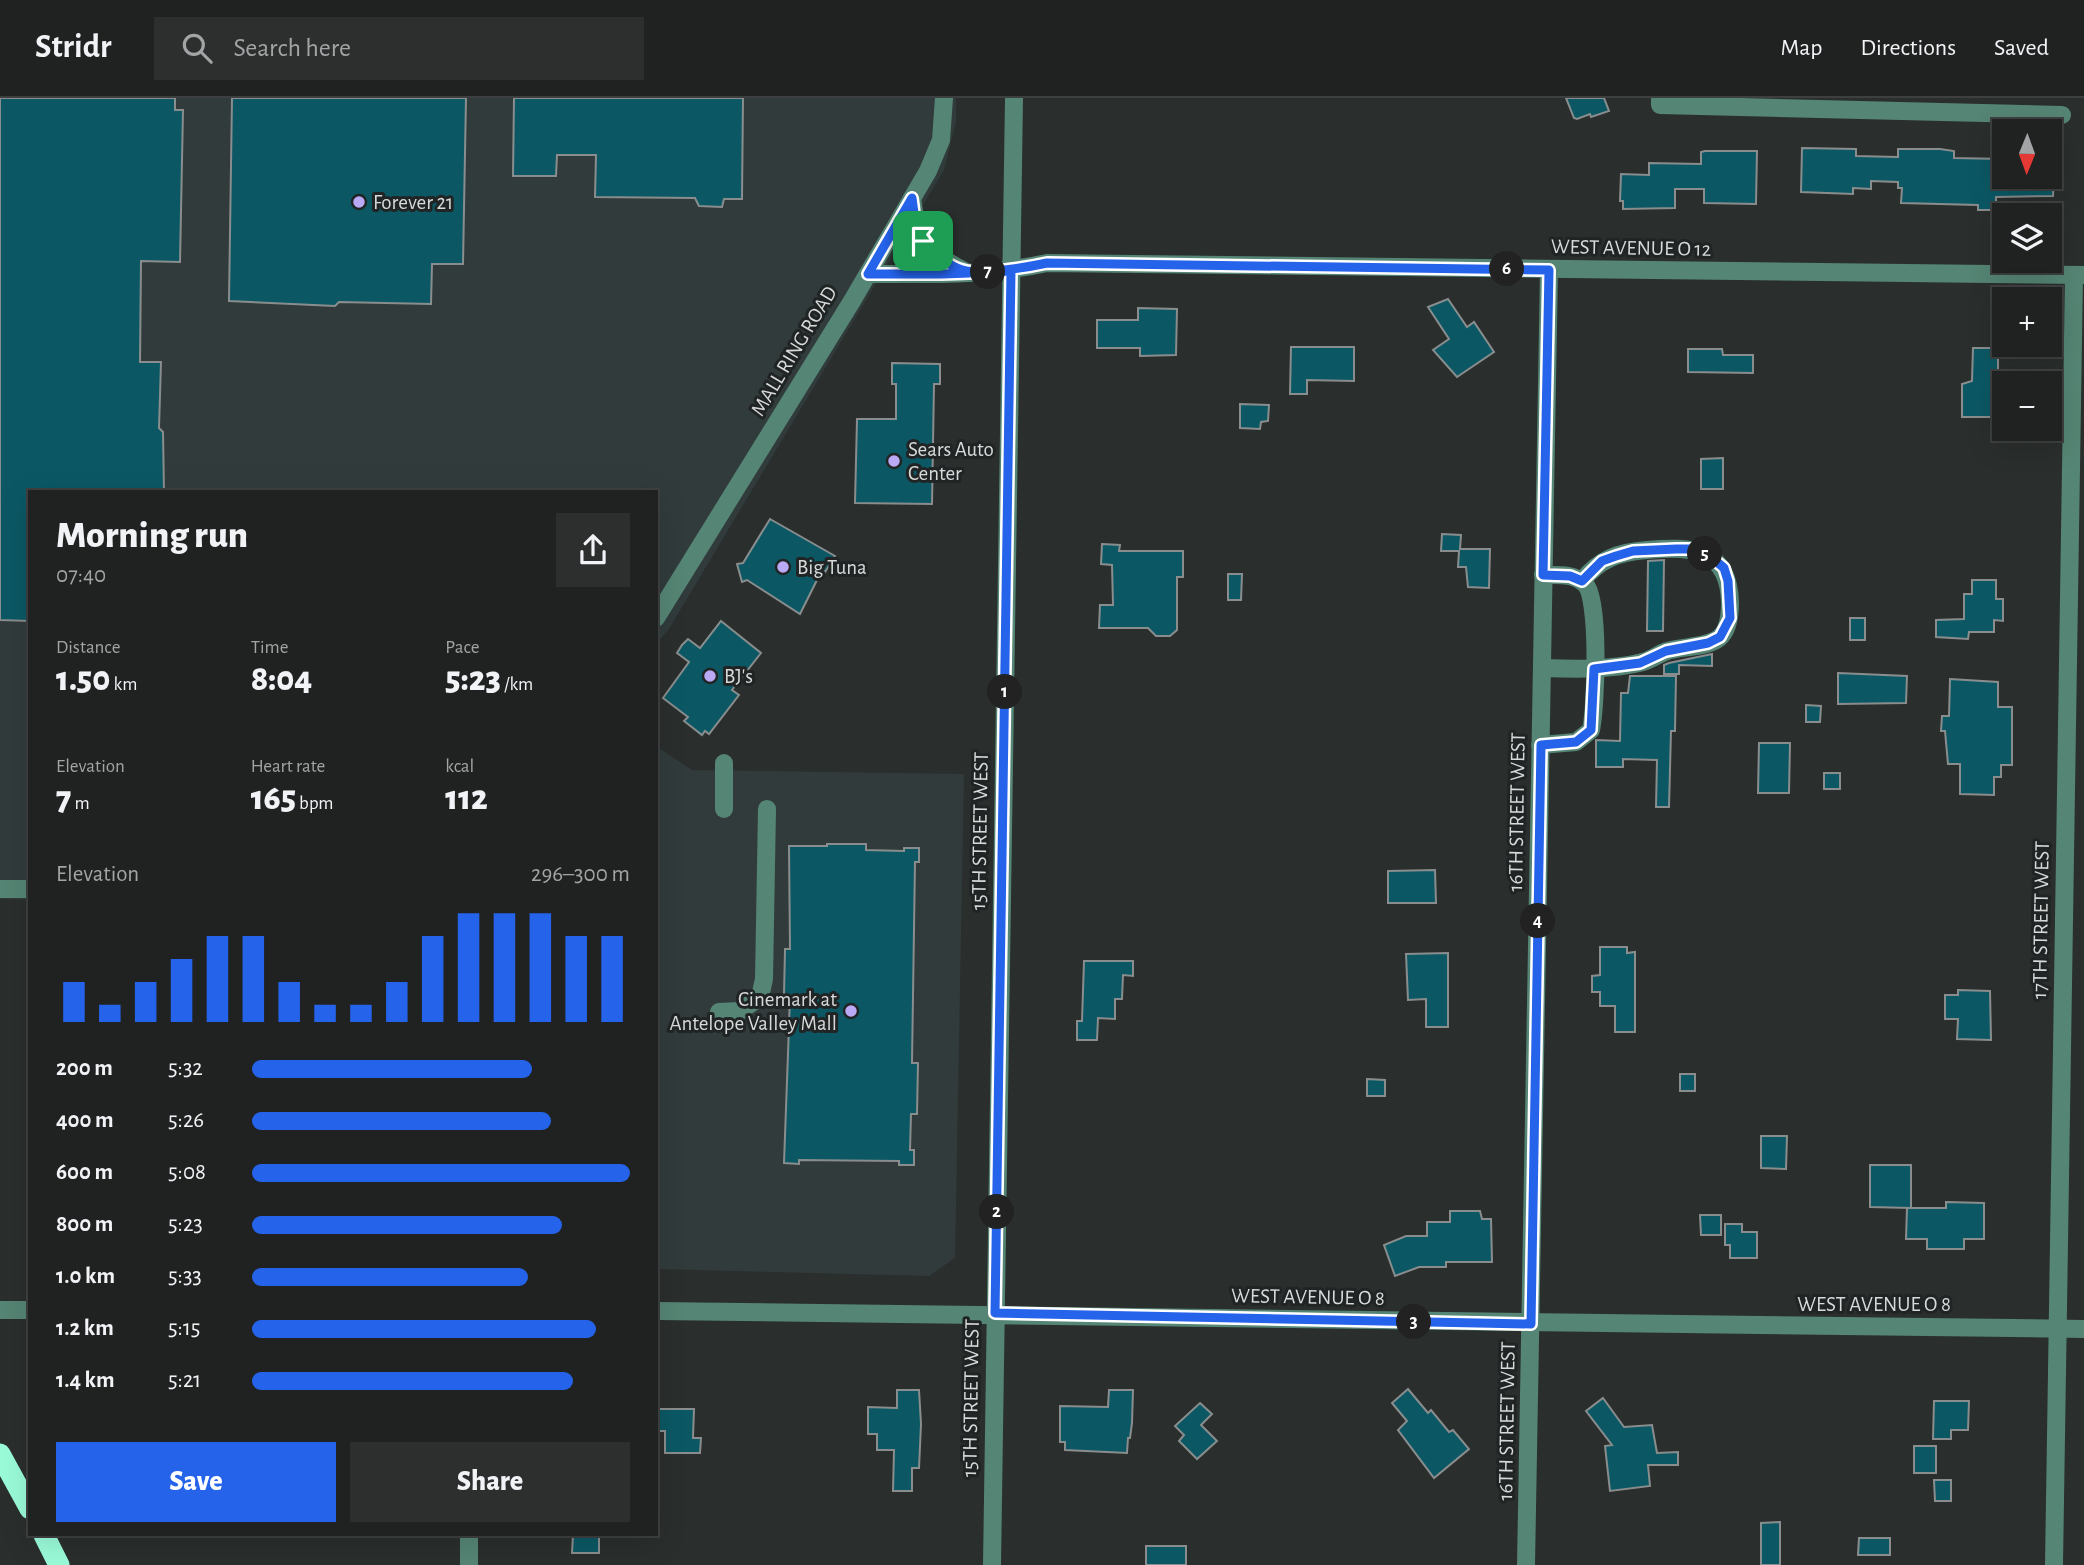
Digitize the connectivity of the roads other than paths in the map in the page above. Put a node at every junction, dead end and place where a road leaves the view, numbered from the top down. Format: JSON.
{"nodes":[{"id":1,"x":944,"y":98,"type":"edge"},
{"id":2,"x":1014,"y":98,"type":"edge"},
{"id":3,"x":1660,"y":101,"type":"edge"},
{"id":4,"x":1862,"y":104,"type":"edge"},
{"id":5,"x":2062,"y":115,"type":"dead end"},
{"id":6,"x":912,"y":198,"type":"junction"},
{"id":7,"x":1549,"y":270,"type":"junction"},
{"id":8,"x":1011,"y":271,"type":"junction"},
{"id":9,"x":868,"y":274,"type":"junction"},
{"id":10,"x":969,"y":274,"type":"junction"},
{"id":11,"x":2079,"y":275,"type":"edge"},
{"id":12,"x":1543,"y":575,"type":"junction"},
{"id":13,"x":1582,"y":581,"type":"junction"},
{"id":14,"x":658,"y":615,"type":"edge"},
{"id":15,"x":1542,"y":668,"type":"junction"},
{"id":16,"x":1594,"y":669,"type":"junction"},
{"id":17,"x":1541,"y":745,"type":"junction"},
{"id":18,"x":724,"y":763,"type":"dead end"},
{"id":19,"x":724,"y":809,"type":"dead end"},
{"id":20,"x":767,"y":809,"type":"dead end"},
{"id":21,"x":0,"y":889,"type":"edge"},
{"id":22,"x":28,"y":890,"type":"edge"},
{"id":23,"x":719,"y":1012,"type":"dead end"},
{"id":24,"x":0,"y":1310,"type":"edge"},
{"id":25,"x":28,"y":1310,"type":"edge"},
{"id":26,"x":658,"y":1311,"type":"edge"},
{"id":27,"x":995,"y":1313,"type":"junction"},
{"id":28,"x":1531,"y":1324,"type":"junction"},
{"id":29,"x":2057,"y":1328,"type":"junction"},
{"id":30,"x":2084,"y":1329,"type":"edge"},
{"id":31,"x":0,"y":1454,"type":"edge"},
{"id":32,"x":28,"y":1505,"type":"edge"},
{"id":33,"x":45,"y":1536,"type":"edge"},
{"id":34,"x":469,"y":1536,"type":"edge"},
{"id":35,"x":60,"y":1565,"type":"edge"},
{"id":36,"x":469,"y":1565,"type":"edge"},
{"id":37,"x":992,"y":1565,"type":"edge"},
{"id":38,"x":1527,"y":1565,"type":"edge"},
{"id":39,"x":2054,"y":1565,"type":"edge"}],
"edges":[{"from":1,"to":6,"type":"street","name":"MALL RING ROAD"},
{"from":2,"to":8,"type":"street","name":"15TH STREET WEST"},
{"from":3,"to":4,"type":"street"},
{"from":4,"to":5,"type":"street"},
{"from":6,"to":9,"type":"street","name":"MALL RING ROAD"},
{"from":6,"to":10,"type":"street"},
{"from":7,"to":8,"type":"street","name":"WEST AVENUE O 12"},
{"from":7,"to":11,"type":"street","name":"WEST AVENUE O 12"},
{"from":7,"to":12,"type":"street","name":"16TH STREET WEST"},
{"from":8,"to":10,"type":"street","name":"WEST AVENUE O 12"},
{"from":8,"to":27,"type":"street","name":"15TH STREET WEST"},
{"from":9,"to":10,"type":"street","name":"WEST AVENUE O 12"},
{"from":9,"to":14,"type":"street","name":"MALL RING ROAD"},
{"from":11,"to":29,"type":"street","name":"17TH STREET WEST"},
{"from":12,"to":13,"type":"street"},
{"from":12,"to":15,"type":"street","name":"16TH STREET WEST"},
{"from":13,"to":16,"type":"street"},
{"from":13,"to":16,"type":"street"},
{"from":15,"to":16,"type":"street"},
{"from":15,"to":17,"type":"street","name":"16TH STREET WEST"},
{"from":16,"to":17,"type":"street"},
{"from":17,"to":28,"type":"street","name":"16TH STREET WEST"},
{"from":18,"to":19,"type":"street"},
{"from":20,"to":23,"type":"street"},
{"from":21,"to":22,"type":"street"},
{"from":24,"to":25,"type":"street"},
{"from":26,"to":27,"type":"street","name":"WEST AVENUE O 8"},
{"from":27,"to":28,"type":"street","name":"WEST AVENUE O 8"},
{"from":27,"to":37,"type":"street","name":"15TH STREET WEST"},
{"from":28,"to":29,"type":"street","name":"WEST AVENUE O 8"},
{"from":28,"to":38,"type":"street","name":"16TH STREET WEST"},
{"from":29,"to":30,"type":"street","name":"WEST AVENUE O 8"},
{"from":29,"to":39,"type":"street","name":"17TH STREET WEST"},
{"from":31,"to":32,"type":"highway"},
{"from":33,"to":35,"type":"highway"},
{"from":34,"to":36,"type":"street"}]}
